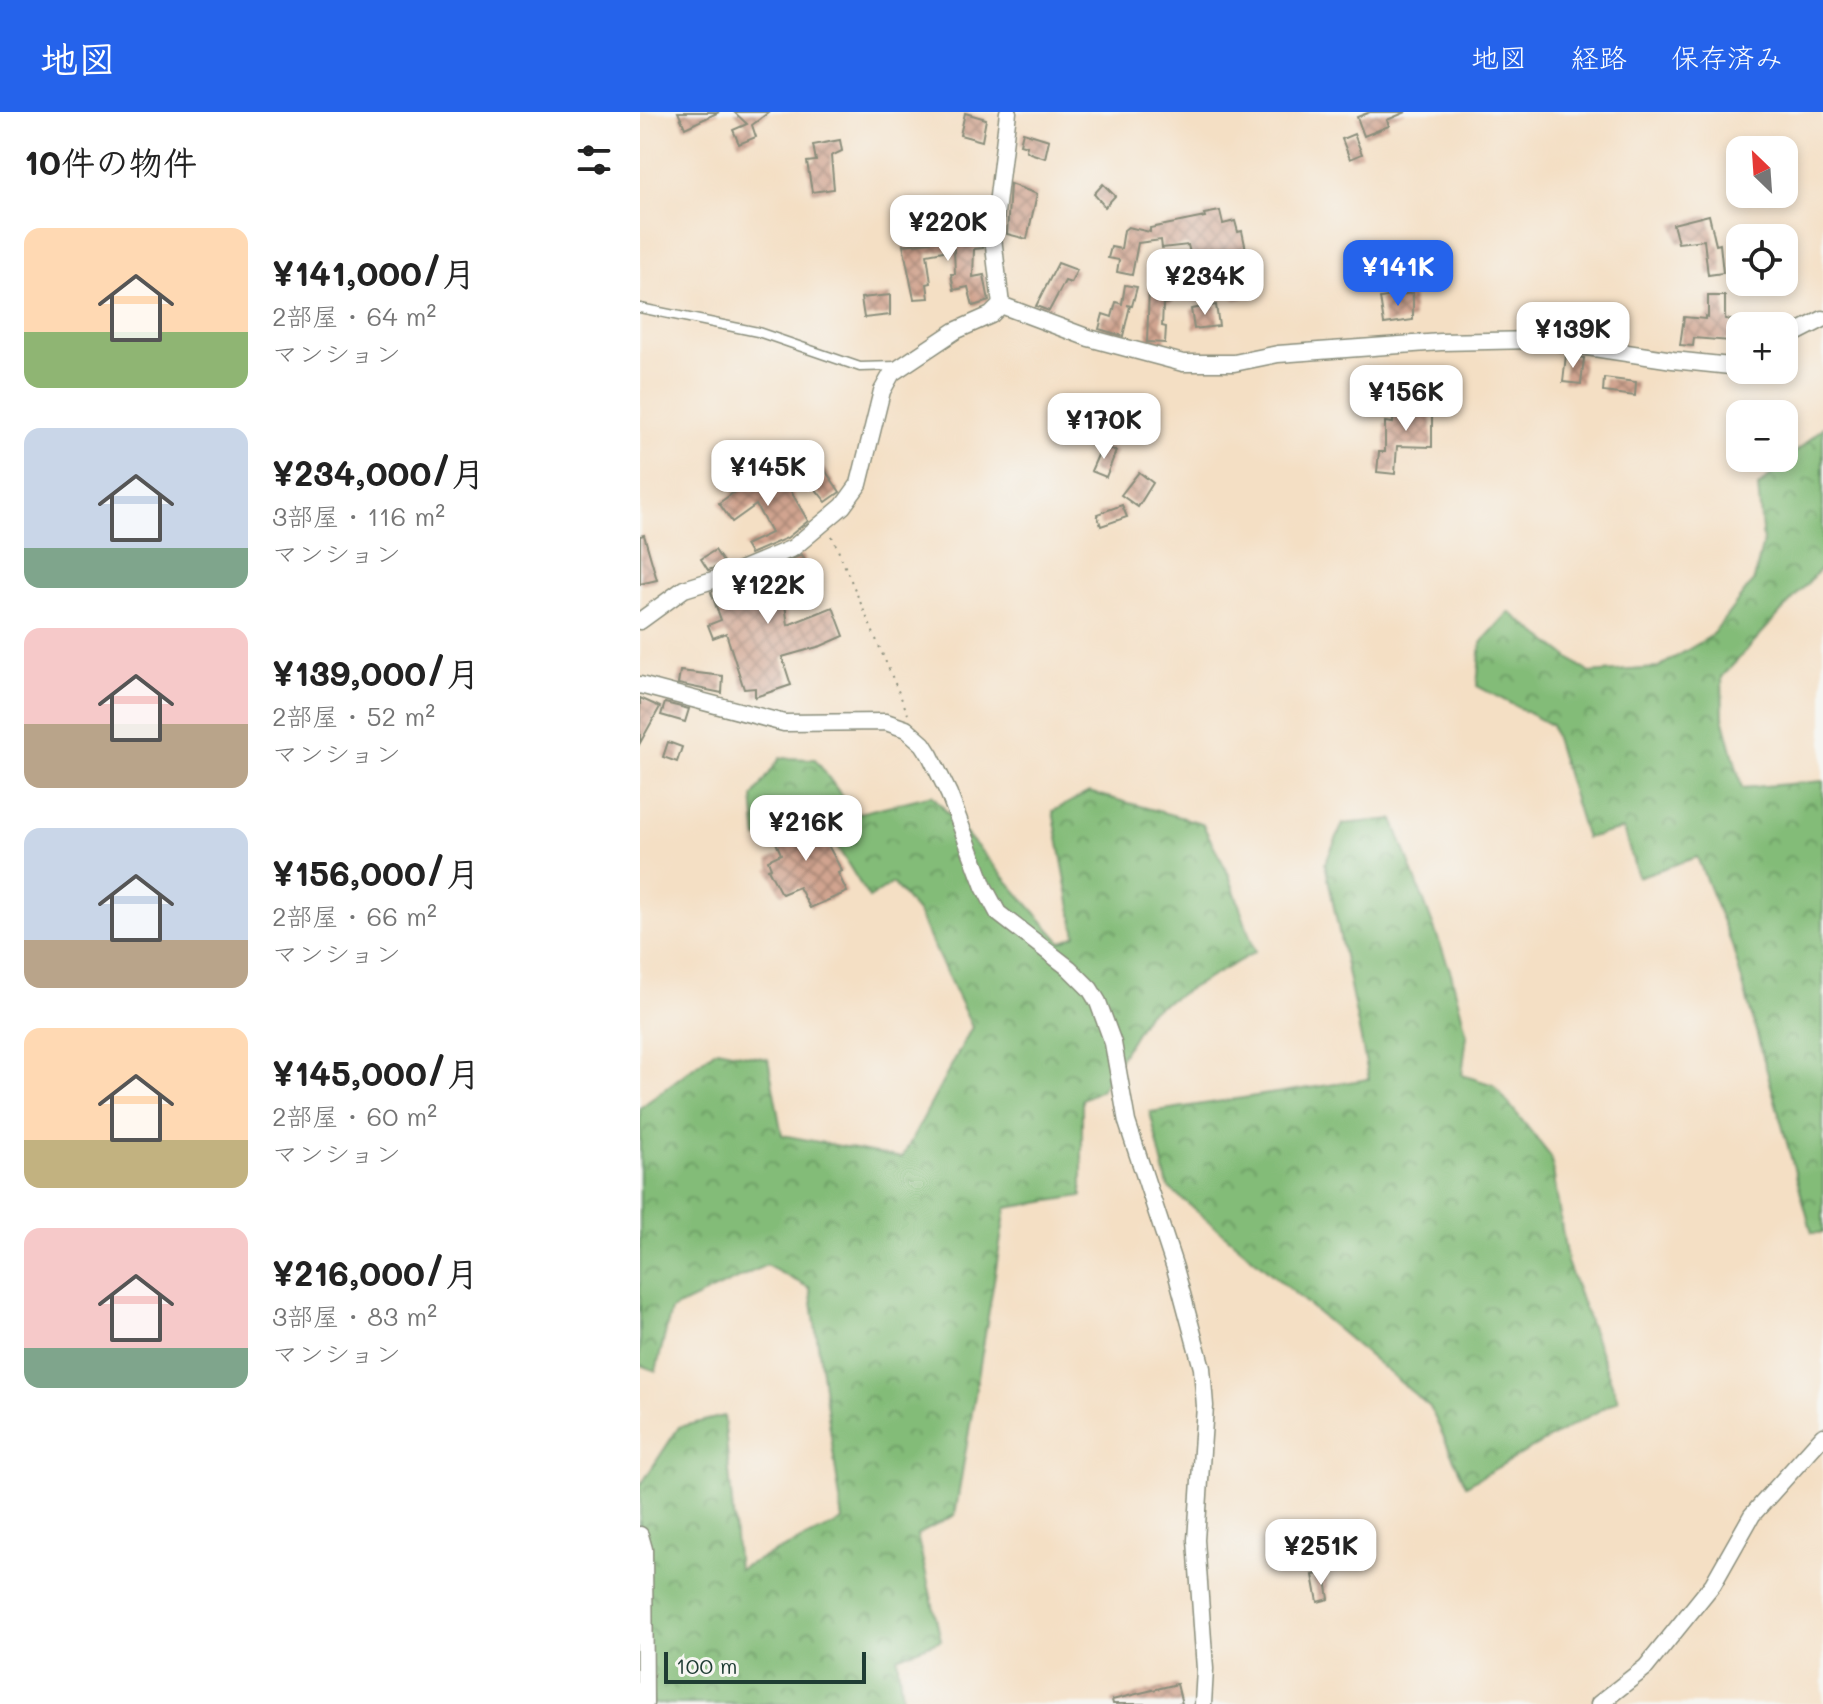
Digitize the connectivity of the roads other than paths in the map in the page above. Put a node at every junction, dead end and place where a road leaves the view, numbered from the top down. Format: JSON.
{"nodes":[{"id":1,"x":1008,"y":112,"type":"edge"},
{"id":2,"x":1001,"y":305,"type":"junction"},
{"id":3,"x":640,"y":308,"type":"edge"},
{"id":4,"x":1823,"y":319,"type":"edge"},
{"id":5,"x":1798,"y":332,"type":"edge"},
{"id":6,"x":902,"y":365,"type":"junction"},
{"id":7,"x":1726,"y":366,"type":"edge"},
{"id":8,"x":640,"y":621,"type":"edge"},
{"id":9,"x":640,"y":685,"type":"edge"},
{"id":10,"x":1823,"y":1436,"type":"edge"},
{"id":11,"x":640,"y":1535,"type":"edge"},
{"id":12,"x":645,"y":1704,"type":"edge"},
{"id":13,"x":1203,"y":1704,"type":"edge"},
{"id":14,"x":1599,"y":1704,"type":"edge"}],
"edges":[{"from":1,"to":2,"type":"street"},
{"from":2,"to":6,"type":"street"},
{"from":2,"to":7,"type":"street"},
{"from":3,"to":6,"type":"lane"},
{"from":4,"to":5,"type":"street"},
{"from":6,"to":8,"type":"street"},
{"from":9,"to":13,"type":"street"},
{"from":10,"to":14,"type":"street"},
{"from":11,"to":12,"type":"street"}]}
